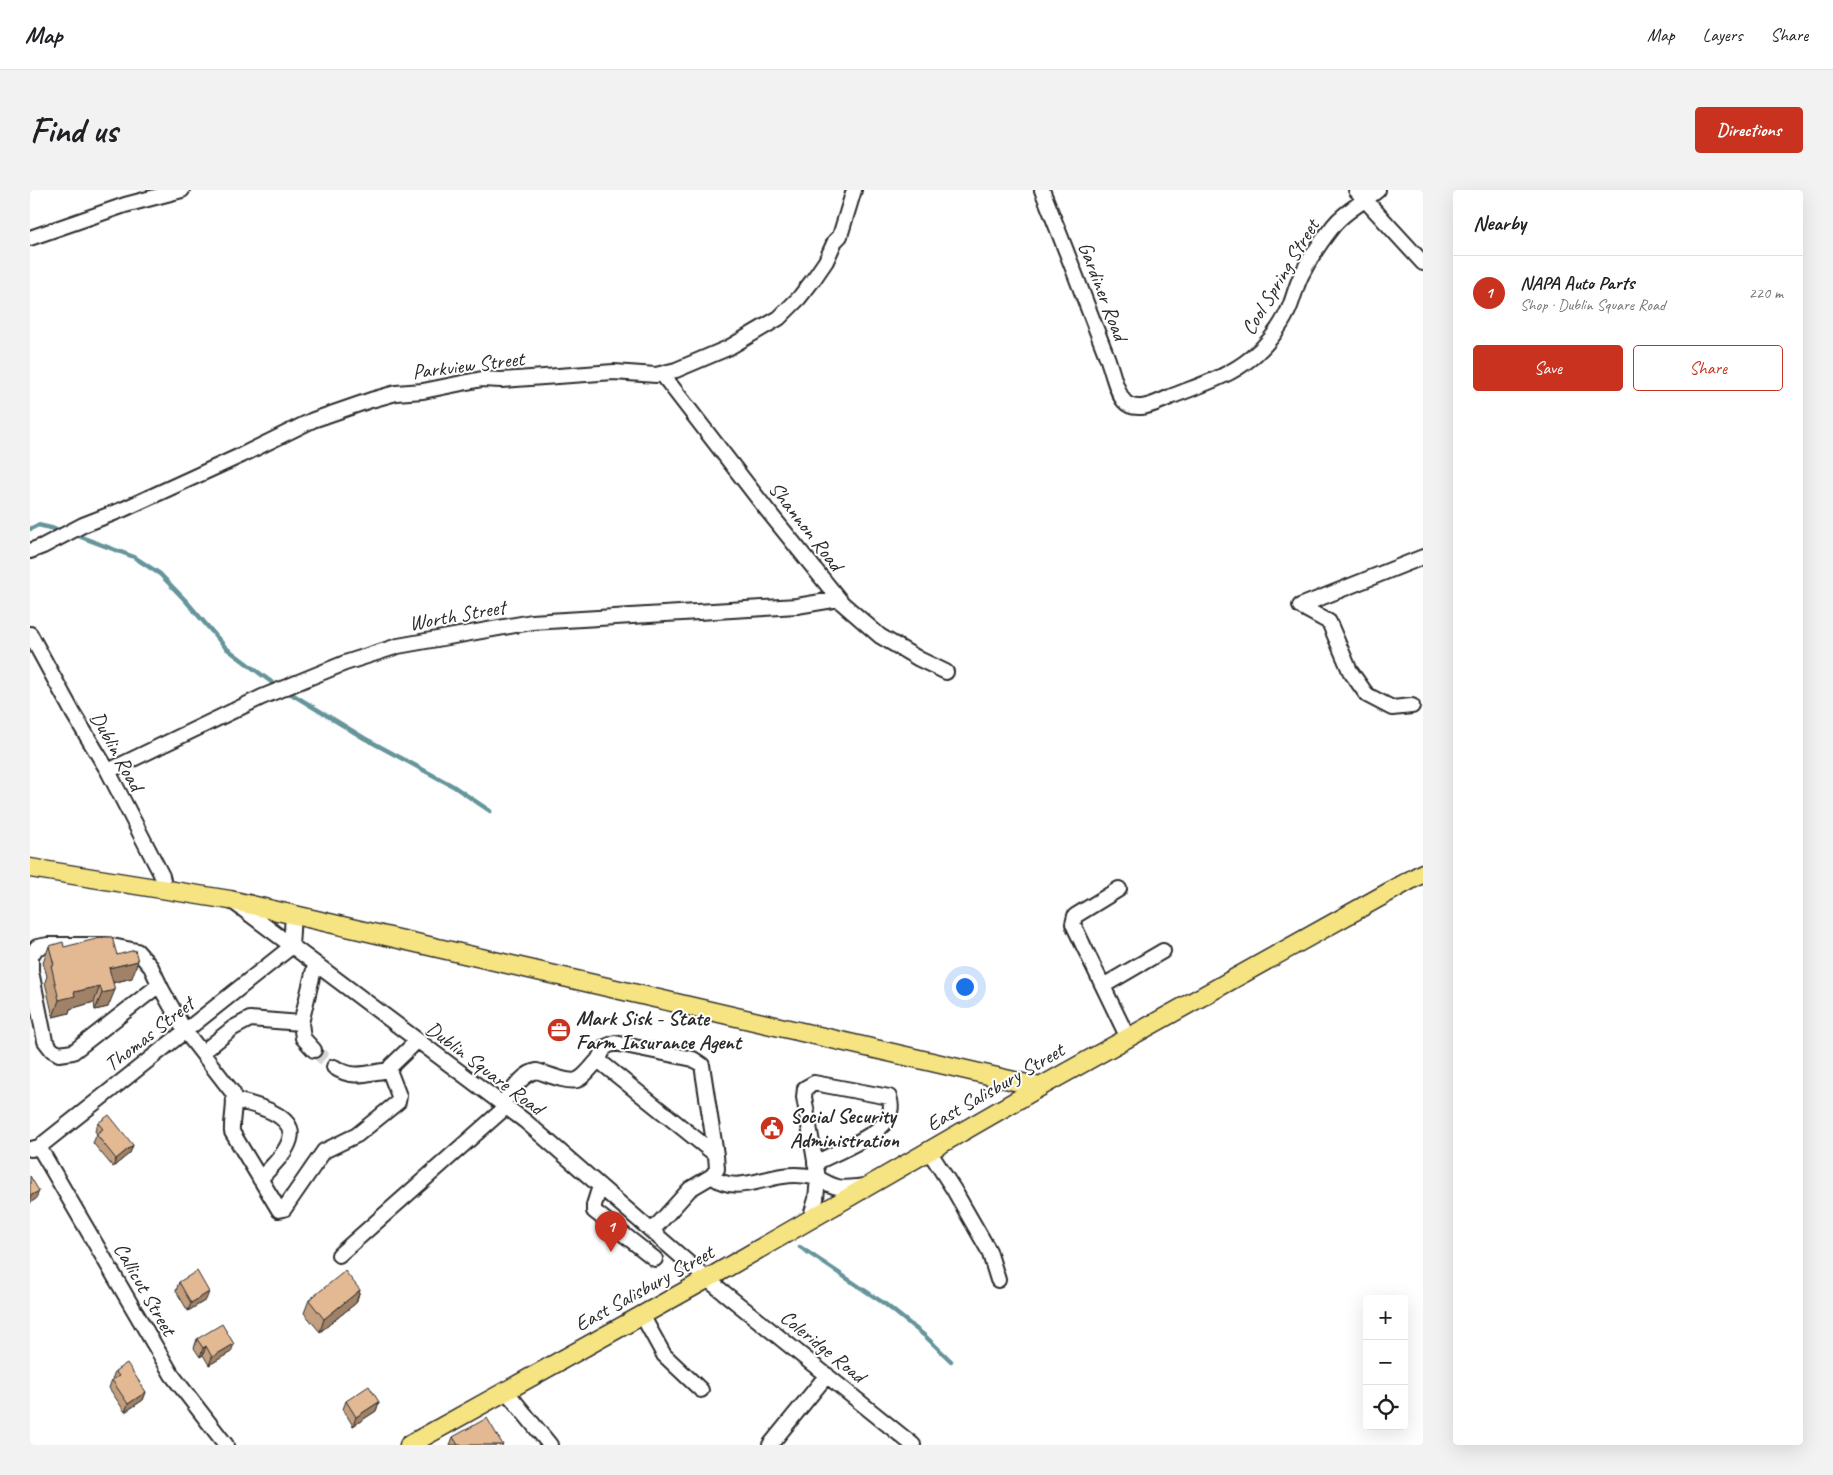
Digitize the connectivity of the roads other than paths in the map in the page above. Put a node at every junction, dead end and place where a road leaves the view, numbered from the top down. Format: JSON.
{"nodes":[{"id":1,"x":182,"y":190,"type":"edge"},
{"id":2,"x":854,"y":190,"type":"edge"},
{"id":3,"x":1042,"y":190,"type":"edge"},
{"id":4,"x":1356,"y":190,"type":"edge"},
{"id":5,"x":1378,"y":190,"type":"edge"},
{"id":6,"x":1367,"y":200,"type":"junction"},
{"id":7,"x":30,"y":238,"type":"edge"},
{"id":8,"x":1423,"y":264,"type":"edge"},
{"id":9,"x":662,"y":374,"type":"junction"},
{"id":10,"x":1129,"y":404,"type":"joint"},
{"id":11,"x":30,"y":551,"type":"edge"},
{"id":12,"x":1423,"y":556,"type":"edge"},
{"id":13,"x":839,"y":599,"type":"junction"},
{"id":14,"x":30,"y":634,"type":"edge"},
{"id":15,"x":946,"y":672,"type":"dead end"},
{"id":16,"x":1412,"y":706,"type":"dead end"},
{"id":17,"x":108,"y":771,"type":"junction"},
{"id":18,"x":30,"y":868,"type":"edge"},
{"id":19,"x":1423,"y":873,"type":"edge"},
{"id":20,"x":165,"y":889,"type":"junction"},
{"id":21,"x":1119,"y":889,"type":"dead end"},
{"id":22,"x":230,"y":900,"type":"junction"},
{"id":23,"x":293,"y":914,"type":"junction"},
{"id":24,"x":291,"y":947,"type":"junction"},
{"id":25,"x":1163,"y":951,"type":"dead end"},
{"id":26,"x":315,"y":965,"type":"junction"},
{"id":27,"x":159,"y":985,"type":"junction"},
{"id":28,"x":1103,"y":986,"type":"junction"},
{"id":29,"x":301,"y":1023,"type":"junction"},
{"id":30,"x":185,"y":1031,"type":"junction"},
{"id":31,"x":1128,"y":1038,"type":"junction"},
{"id":32,"x":417,"y":1041,"type":"junction"},
{"id":33,"x":314,"y":1050,"type":"tunnel mouth"},
{"id":34,"x":203,"y":1052,"type":"junction"},
{"id":35,"x":598,"y":1060,"type":"junction"},
{"id":36,"x":334,"y":1067,"type":"tunnel mouth"},
{"id":37,"x":389,"y":1070,"type":"junction"},
{"id":38,"x":1040,"y":1087,"type":"junction"},
{"id":39,"x":235,"y":1100,"type":"junction"},
{"id":40,"x":504,"y":1106,"type":"junction"},
{"id":41,"x":34,"y":1148,"type":"edge"},
{"id":42,"x":928,"y":1151,"type":"junction"},
{"id":43,"x":716,"y":1155,"type":"junction"},
{"id":44,"x":815,"y":1163,"type":"junction"},
{"id":45,"x":712,"y":1176,"type":"junction"},
{"id":46,"x":818,"y":1178,"type":"junction"},
{"id":47,"x":260,"y":1180,"type":"junction"},
{"id":48,"x":869,"y":1185,"type":"junction"},
{"id":49,"x":600,"y":1186,"type":"junction"},
{"id":50,"x":810,"y":1220,"type":"junction"},
{"id":51,"x":652,"y":1231,"type":"junction"},
{"id":52,"x":338,"y":1255,"type":"dead end"},
{"id":53,"x":655,"y":1259,"type":"dead end"},
{"id":54,"x":707,"y":1279,"type":"junction"},
{"id":55,"x":998,"y":1280,"type":"dead end"},
{"id":56,"x":642,"y":1315,"type":"junction"},
{"id":57,"x":827,"y":1375,"type":"junction"},
{"id":58,"x":701,"y":1390,"type":"dead end"},
{"id":59,"x":506,"y":1391,"type":"junction"},
{"id":60,"x":226,"y":1445,"type":"edge"},
{"id":61,"x":409,"y":1445,"type":"edge"},
{"id":62,"x":550,"y":1445,"type":"edge"},
{"id":63,"x":770,"y":1445,"type":"edge"},
{"id":64,"x":913,"y":1445,"type":"edge"}],
"edges":[{"from":1,"to":7,"type":"street"},
{"from":2,"to":9,"type":"street","name":"Parkview Street"},
{"from":3,"to":10,"type":"street","name":"Gardiner Road"},
{"from":4,"to":6,"type":"street"},
{"from":5,"to":6,"type":"street","name":"Cool Spring Street"},
{"from":6,"to":8,"type":"street"},
{"from":6,"to":10,"type":"street","name":"Cool Spring Street"},
{"from":9,"to":11,"type":"street","name":"Parkview Street"},
{"from":9,"to":13,"type":"street","name":"Shannon Road"},
{"from":12,"to":16,"type":"street"},
{"from":13,"to":15,"type":"street","name":"Shannon Road"},
{"from":13,"to":17,"type":"street","name":"Worth Street"},
{"from":14,"to":17,"type":"street","name":"Dublin Road"},
{"from":17,"to":20,"type":"street","name":"Dublin Road"},
{"from":18,"to":20,"type":"main road"},
{"from":19,"to":31,"type":"main road","name":"East Salisbury Street"},
{"from":20,"to":22,"type":"main road"},
{"from":21,"to":28,"type":"street"},
{"from":22,"to":23,"type":"main road"},
{"from":22,"to":24,"type":"street","name":"Dublin Square Road"},
{"from":23,"to":24,"type":"street"},
{"from":23,"to":38,"type":"main road"},
{"from":24,"to":26,"type":"street","name":"Dublin Square Road"},
{"from":24,"to":30,"type":"street","name":"Thomas Street"},
{"from":25,"to":28,"type":"street"},
{"from":26,"to":29,"type":"street"},
{"from":26,"to":32,"type":"street","name":"Dublin Square Road"},
{"from":27,"to":27,"type":"street"},
{"from":27,"to":30,"type":"street"},
{"from":28,"to":31,"type":"street"},
{"from":29,"to":33,"type":"street"},
{"from":29,"to":34,"type":"street"},
{"from":30,"to":34,"type":"street"},
{"from":30,"to":41,"type":"street","name":"Thomas Street"},
{"from":31,"to":38,"type":"main road","name":"East Salisbury Street"},
{"from":32,"to":37,"type":"street"},
{"from":32,"to":40,"type":"street","name":"Dublin Square Road"},
{"from":34,"to":39,"type":"street"},
{"from":35,"to":40,"type":"street"},
{"from":35,"to":43,"type":"street"},
{"from":35,"to":43,"type":"street"},
{"from":36,"to":37,"type":"street"},
{"from":37,"to":47,"type":"street"},
{"from":38,"to":42,"type":"main road","name":"East Salisbury Street"},
{"from":39,"to":47,"type":"street"},
{"from":39,"to":47,"type":"street"},
{"from":40,"to":49,"type":"street","name":"Dublin Square Road"},
{"from":40,"to":52,"type":"street"},
{"from":41,"to":60,"type":"street","name":"Callicut Street"},
{"from":42,"to":48,"type":"main road","name":"East Salisbury Street"},
{"from":42,"to":55,"type":"street"},
{"from":43,"to":45,"type":"street"},
{"from":44,"to":44,"type":"street"},
{"from":44,"to":46,"type":"street"},
{"from":45,"to":46,"type":"street"},
{"from":45,"to":51,"type":"street"},
{"from":46,"to":48,"type":"street"},
{"from":46,"to":50,"type":"street"},
{"from":48,"to":50,"type":"main road","name":"East Salisbury Street"},
{"from":49,"to":51,"type":"street","name":"Dublin Square Road"},
{"from":49,"to":53,"type":"street"},
{"from":50,"to":54,"type":"main road","name":"East Salisbury Street"},
{"from":51,"to":54,"type":"street","name":"Dublin Square Road"},
{"from":54,"to":56,"type":"main road","name":"East Salisbury Street"},
{"from":54,"to":57,"type":"street","name":"Coleridge Road"},
{"from":56,"to":58,"type":"street"},
{"from":56,"to":59,"type":"main road","name":"East Salisbury Street"},
{"from":57,"to":63,"type":"street"},
{"from":57,"to":64,"type":"street","name":"Coleridge Road"},
{"from":59,"to":61,"type":"main road","name":"East Salisbury Street"},
{"from":59,"to":62,"type":"street"}]}
